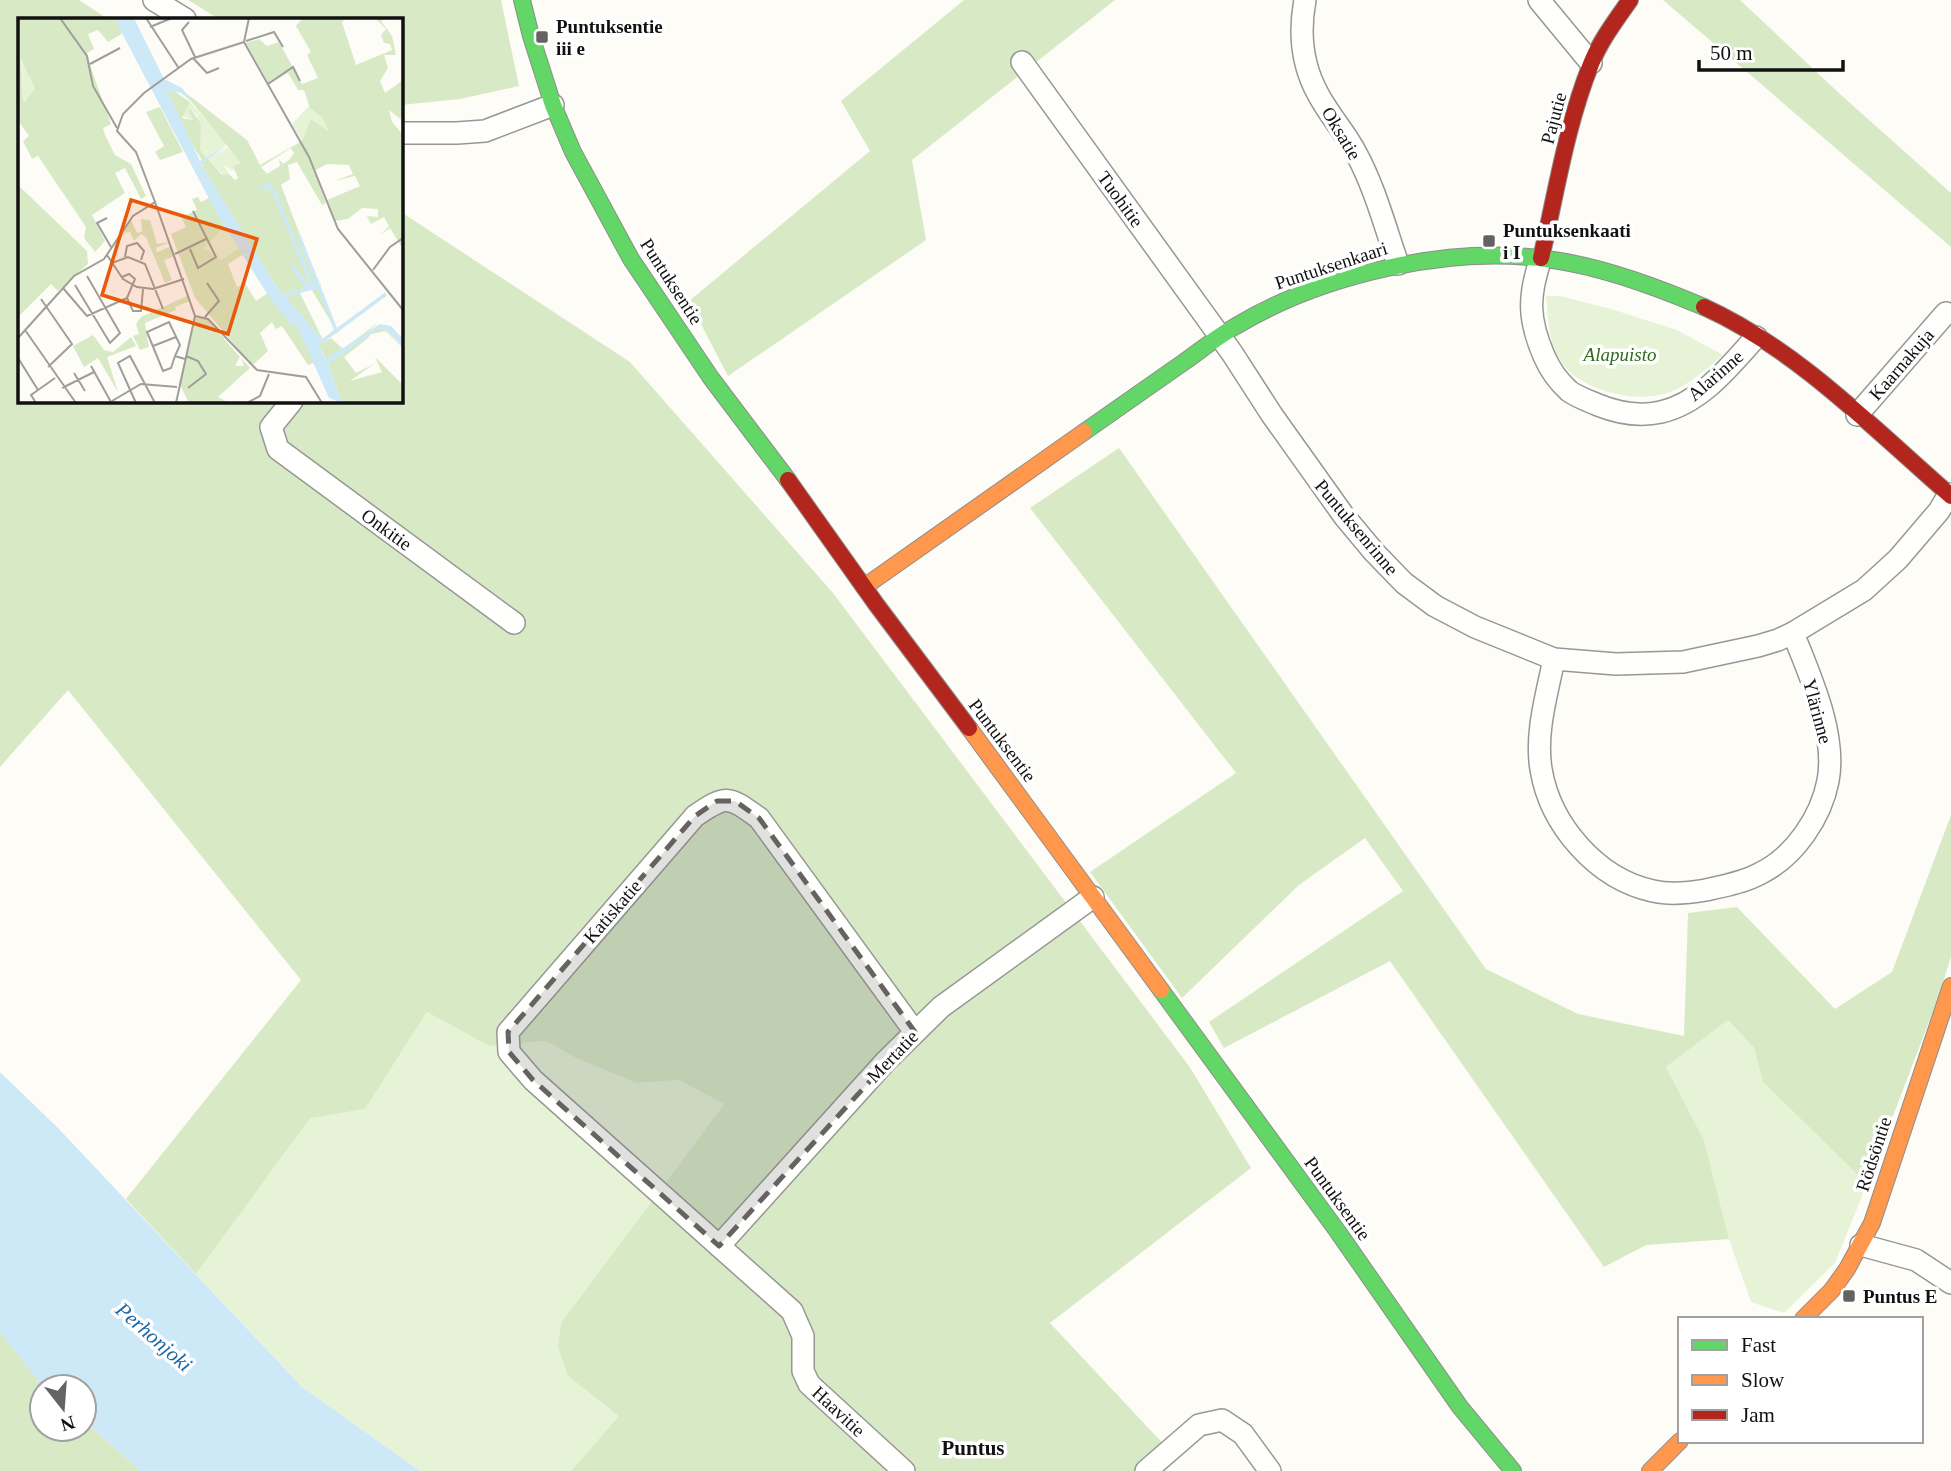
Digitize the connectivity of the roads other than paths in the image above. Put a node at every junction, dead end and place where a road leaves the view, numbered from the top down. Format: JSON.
{"nodes":[{"id":1,"x":154,"y":0,"type":"edge"},
{"id":2,"x":522,"y":0,"type":"edge"},
{"id":3,"x":1305,"y":0,"type":"edge"},
{"id":4,"x":1539,"y":0,"type":"edge"},
{"id":5,"x":1630,"y":0,"type":"edge"},
{"id":6,"x":184,"y":18,"type":"edge"},
{"id":7,"x":1022,"y":62,"type":"dead end"},
{"id":8,"x":1591,"y":63,"type":"junction"},
{"id":9,"x":552,"y":105,"type":"junction"},
{"id":10,"x":402,"y":137,"type":"edge"},
{"id":11,"x":1541,"y":258,"type":"junction"},
{"id":12,"x":1398,"y":264,"type":"junction"},
{"id":13,"x":1946,"y":313,"type":"dead end"},
{"id":14,"x":1220,"y":335,"type":"junction"},
{"id":15,"x":1756,"y":337,"type":"junction"},
{"id":16,"x":291,"y":402,"type":"edge"},
{"id":17,"x":1857,"y":415,"type":"junction"},
{"id":18,"x":1950,"y":495,"type":"edge"},
{"id":19,"x":864,"y":587,"type":"junction"},
{"id":20,"x":514,"y":623,"type":"dead end"},
{"id":21,"x":1793,"y":633,"type":"junction"},
{"id":22,"x":1554,"y":659,"type":"junction"},
{"id":23,"x":1093,"y":897,"type":"junction"},
{"id":24,"x":1951,"y":986,"type":"edge"},
{"id":25,"x":915,"y":1032,"type":"junction"},
{"id":26,"x":1861,"y":1245,"type":"junction"},
{"id":27,"x":719,"y":1246,"type":"junction"},
{"id":28,"x":1951,"y":1283,"type":"edge"},
{"id":29,"x":1805,"y":1317,"type":"edge"},
{"id":30,"x":1678,"y":1443,"type":"edge"},
{"id":31,"x":904,"y":1471,"type":"edge"},
{"id":32,"x":1146,"y":1471,"type":"edge"},
{"id":33,"x":1270,"y":1471,"type":"edge"},
{"id":34,"x":1513,"y":1471,"type":"edge"},
{"id":35,"x":1650,"y":1471,"type":"edge"}],
"edges":[{"from":1,"to":6,"type":"street"},
{"from":2,"to":9,"type":"street","name":"Puntuksentie"},
{"from":3,"to":12,"type":"street","name":"Oksatie"},
{"from":4,"to":8,"type":"street"},
{"from":5,"to":8,"type":"street","name":"Pajutie"},
{"from":7,"to":14,"type":"street","name":"Tuohitie"},
{"from":8,"to":11,"type":"street","name":"Pajutie"},
{"from":9,"to":10,"type":"street"},
{"from":9,"to":19,"type":"street","name":"Puntuksentie"},
{"from":11,"to":12,"type":"street","name":"Puntuksenkaari"},
{"from":11,"to":15,"type":"street","name":"Puntuksenkaari"},
{"from":11,"to":15,"type":"street","name":"Alarinne"},
{"from":12,"to":14,"type":"street","name":"Puntuksenkaari"},
{"from":13,"to":17,"type":"street","name":"Kaarnakuja"},
{"from":14,"to":19,"type":"street","name":"Puntuksenkaari"},
{"from":14,"to":22,"type":"street","name":"Puntuksenrinne"},
{"from":15,"to":17,"type":"street","name":"Puntuksenkaari"},
{"from":16,"to":20,"type":"street","name":"Onkitie"},
{"from":17,"to":18,"type":"street","name":"Puntuksenkaari"},
{"from":18,"to":21,"type":"street","name":"Puntuksenrinne"},
{"from":19,"to":23,"type":"street","name":"Puntuksentie"},
{"from":21,"to":22,"type":"street","name":"Puntuksenrinne"},
{"from":21,"to":22,"type":"street","name":"Ylärinne"},
{"from":23,"to":25,"type":"street","name":"Mertatie"},
{"from":23,"to":34,"type":"street","name":"Puntuksentie"},
{"from":24,"to":26,"type":"street","name":"Rödsöntie"},
{"from":25,"to":27,"type":"street","name":"Mertatie"},
{"from":25,"to":27,"type":"street","name":"Katiskatie"},
{"from":26,"to":28,"type":"street"},
{"from":26,"to":29,"type":"street","name":"Rödsöntie"},
{"from":27,"to":31,"type":"street","name":"Haavitie"},
{"from":30,"to":35,"type":"street"},
{"from":32,"to":33,"type":"street"}]}
